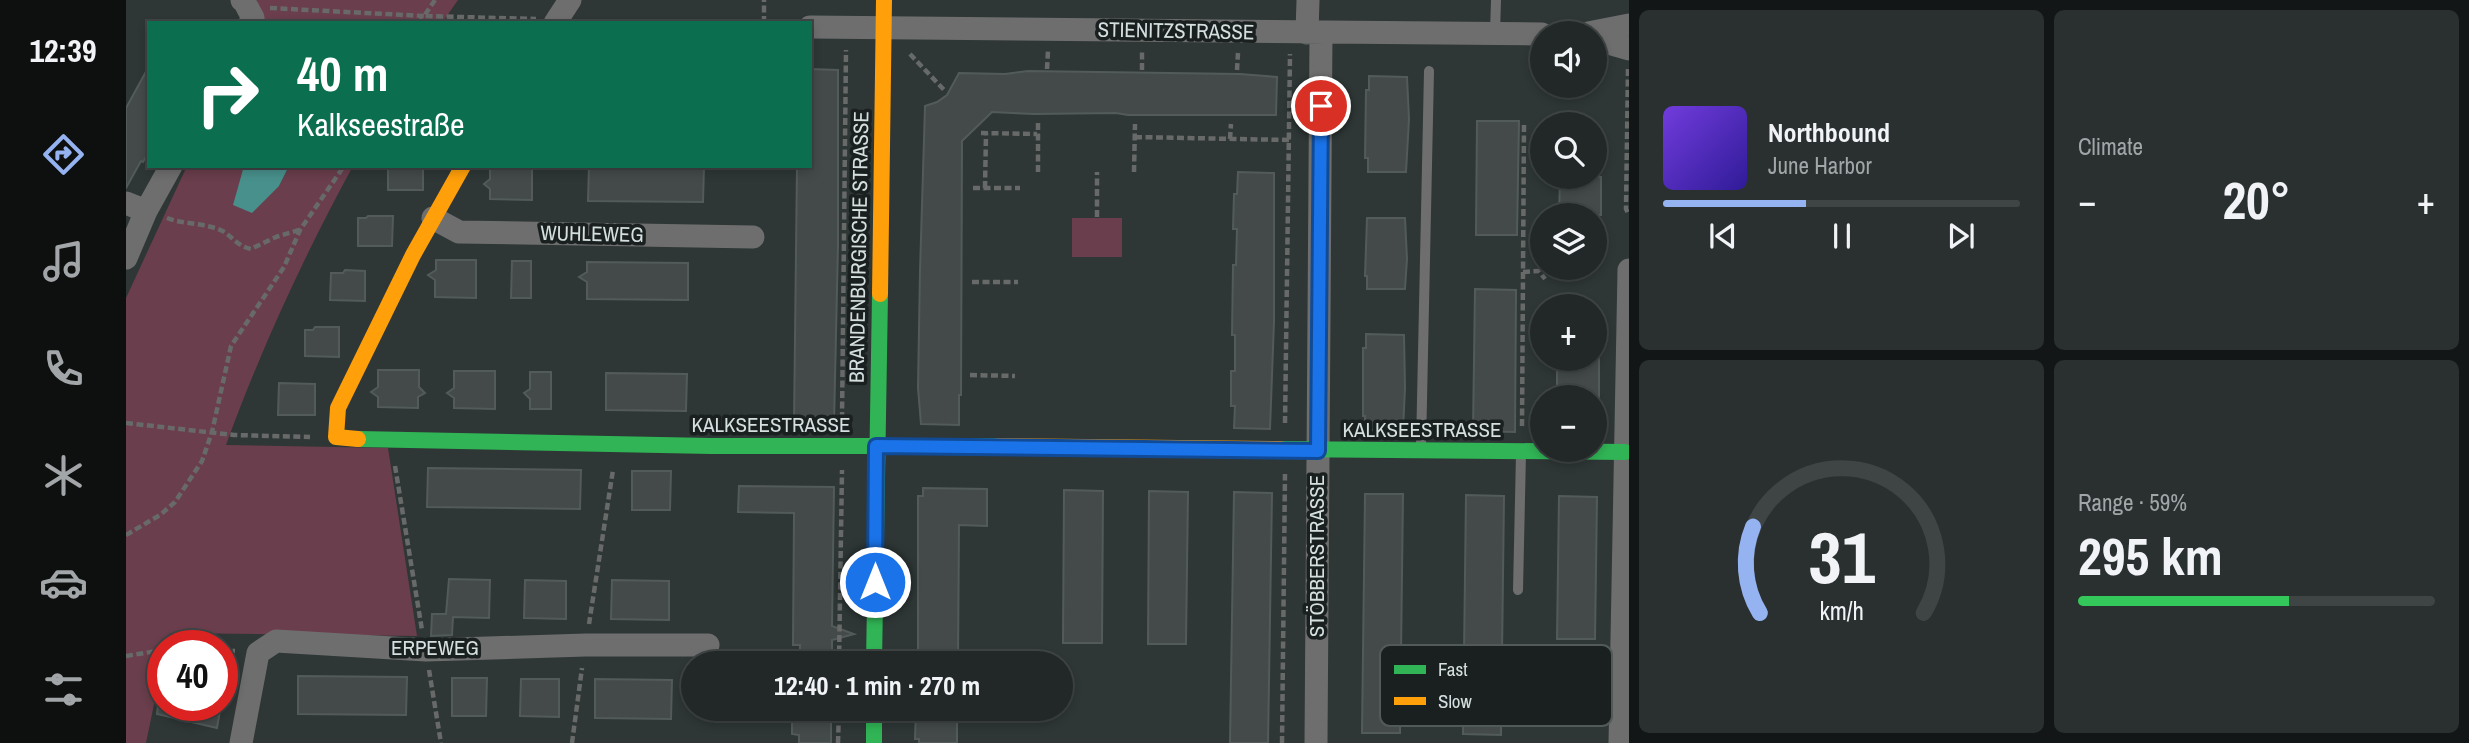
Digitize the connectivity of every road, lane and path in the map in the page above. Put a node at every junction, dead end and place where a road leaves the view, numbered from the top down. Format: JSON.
{"nodes":[{"id":1,"x":435,"y":0,"type":"edge"},
{"id":2,"x":570,"y":0,"type":"edge"},
{"id":3,"x":764,"y":0,"type":"edge"},
{"id":4,"x":884,"y":0,"type":"edge"},
{"id":5,"x":1308,"y":0,"type":"edge"},
{"id":6,"x":1496,"y":0,"type":"edge"},
{"id":7,"x":251,"y":10,"type":"edge"},
{"id":8,"x":424,"y":16,"type":"junction"},
{"id":9,"x":420,"y":21,"type":"edge"},
{"id":10,"x":556,"y":21,"type":"edge"},
{"id":11,"x":764,"y":21,"type":"edge"},
{"id":12,"x":1629,"y":25,"type":"edge"},
{"id":13,"x":812,"y":27,"type":"edge"},
{"id":14,"x":846,"y":27,"type":"junction"},
{"id":15,"x":884,"y":28,"type":"junction"},
{"id":16,"x":1607,"y":29,"type":"edge"},
{"id":17,"x":1314,"y":33,"type":"junction"},
{"id":18,"x":1495,"y":33,"type":"junction"},
{"id":19,"x":1530,"y":34,"type":"edge"},
{"id":20,"x":1607,"y":45,"type":"edge"},
{"id":21,"x":1048,"y":51,"type":"dead end"},
{"id":22,"x":1142,"y":51,"type":"dead end"},
{"id":23,"x":1238,"y":52,"type":"dead end"},
{"id":24,"x":1290,"y":53,"type":"dead end"},
{"id":25,"x":909,"y":54,"type":"dead end"},
{"id":26,"x":1628,"y":55,"type":"edge"},
{"id":27,"x":1047,"y":69,"type":"dead end"},
{"id":28,"x":1142,"y":70,"type":"dead end"},
{"id":29,"x":1237,"y":70,"type":"dead end"},
{"id":30,"x":1429,"y":71,"type":"dead end"},
{"id":31,"x":946,"y":92,"type":"dead end"},
{"id":32,"x":1038,"y":123,"type":"dead end"},
{"id":33,"x":1524,"y":123,"type":"dead end"},
{"id":34,"x":1135,"y":124,"type":"dead end"},
{"id":35,"x":1231,"y":124,"type":"dead end"},
{"id":36,"x":1037,"y":134,"type":"junction"},
{"id":37,"x":1135,"y":137,"type":"junction"},
{"id":38,"x":1230,"y":139,"type":"junction"},
{"id":39,"x":1289,"y":140,"type":"junction"},
{"id":40,"x":169,"y":168,"type":"edge"},
{"id":41,"x":343,"y":168,"type":"edge"},
{"id":42,"x":462,"y":168,"type":"edge"},
{"id":43,"x":1134,"y":172,"type":"dead end"},
{"id":44,"x":1038,"y":173,"type":"dead end"},
{"id":45,"x":1097,"y":173,"type":"dead end"},
{"id":46,"x":973,"y":188,"type":"dead end"},
{"id":47,"x":985,"y":188,"type":"junction"},
{"id":48,"x":1020,"y":188,"type":"dead end"},
{"id":49,"x":136,"y":207,"type":"edge"},
{"id":50,"x":1629,"y":215,"type":"edge"},
{"id":51,"x":433,"y":218,"type":"junction"},
{"id":52,"x":1097,"y":218,"type":"dead end"},
{"id":53,"x":179,"y":223,"type":"dead end"},
{"id":54,"x":300,"y":230,"type":"junction"},
{"id":55,"x":753,"y":236,"type":"dead end"},
{"id":56,"x":126,"y":258,"type":"edge"},
{"id":57,"x":1629,"y":270,"type":"edge"},
{"id":58,"x":1523,"y":272,"type":"junction"},
{"id":59,"x":1530,"y":272,"type":"edge"},
{"id":60,"x":972,"y":282,"type":"dead end"},
{"id":61,"x":1018,"y":282,"type":"dead end"},
{"id":62,"x":970,"y":375,"type":"dead end"},
{"id":63,"x":1015,"y":376,"type":"dead end"},
{"id":64,"x":126,"y":423,"type":"edge"},
{"id":65,"x":212,"y":432,"type":"junction"},
{"id":66,"x":336,"y":437,"type":"junction"},
{"id":67,"x":391,"y":441,"type":"junction"},
{"id":68,"x":617,"y":443,"type":"junction"},
{"id":69,"x":842,"y":446,"type":"junction"},
{"id":70,"x":876,"y":446,"type":"junction"},
{"id":71,"x":1285,"y":450,"type":"junction"},
{"id":72,"x":1420,"y":450,"type":"junction"},
{"id":73,"x":1318,"y":451,"type":"junction"},
{"id":74,"x":1521,"y":451,"type":"junction"},
{"id":75,"x":1625,"y":452,"type":"junction"},
{"id":76,"x":126,"y":535,"type":"edge"},
{"id":77,"x":1518,"y":590,"type":"dead end"},
{"id":78,"x":586,"y":645,"type":"junction"},
{"id":79,"x":708,"y":645,"type":"dead end"},
{"id":80,"x":426,"y":650,"type":"junction"},
{"id":81,"x":839,"y":651,"type":"edge"},
{"id":82,"x":874,"y":651,"type":"edge"},
{"id":83,"x":147,"y":653,"type":"edge"},
{"id":84,"x":126,"y":656,"type":"edge"},
{"id":85,"x":1612,"y":681,"type":"edge"},
{"id":86,"x":1621,"y":681,"type":"junction"},
{"id":87,"x":839,"y":721,"type":"edge"},
{"id":88,"x":874,"y":721,"type":"edge"},
{"id":89,"x":240,"y":743,"type":"edge"},
{"id":90,"x":441,"y":743,"type":"edge"},
{"id":91,"x":572,"y":743,"type":"edge"},
{"id":92,"x":838,"y":743,"type":"edge"},
{"id":93,"x":874,"y":743,"type":"edge"},
{"id":94,"x":1282,"y":743,"type":"edge"},
{"id":95,"x":1316,"y":743,"type":"edge"},
{"id":96,"x":1620,"y":743,"type":"edge"}],
"edges":[{"from":1,"to":8,"type":"path"},
{"from":2,"to":10,"type":"street"},
{"from":3,"to":11,"type":"path"},
{"from":4,"to":15,"type":"street","name":"BRANDENBURGISCHE STRASSE"},
{"from":5,"to":17,"type":"street","name":"STÖBBERSTRASSE"},
{"from":6,"to":18,"type":"lane"},
{"from":7,"to":8,"type":"path"},
{"from":8,"to":9,"type":"path"},
{"from":8,"to":10,"type":"path"},
{"from":12,"to":16,"type":"street"},
{"from":13,"to":14,"type":"street","name":"STIENITZSTRASSE"},
{"from":14,"to":15,"type":"street","name":"STIENITZSTRASSE"},
{"from":14,"to":69,"type":"path"},
{"from":15,"to":17,"type":"street","name":"STIENITZSTRASSE"},
{"from":15,"to":70,"type":"street","name":"BRANDENBURGISCHE STRASSE"},
{"from":17,"to":18,"type":"street","name":"STIENITZSTRASSE"},
{"from":17,"to":73,"type":"street","name":"STÖBBERSTRASSE"},
{"from":18,"to":19,"type":"street","name":"STIENITZSTRASSE"},
{"from":20,"to":26,"type":"street"},
{"from":21,"to":27,"type":"path"},
{"from":22,"to":28,"type":"path"},
{"from":23,"to":29,"type":"path"},
{"from":24,"to":39,"type":"path"},
{"from":25,"to":31,"type":"path"},
{"from":26,"to":50,"type":"path"},
{"from":30,"to":72,"type":"lane"},
{"from":32,"to":36,"type":"path"},
{"from":33,"to":58,"type":"path"},
{"from":34,"to":37,"type":"path"},
{"from":35,"to":38,"type":"path"},
{"from":36,"to":44,"type":"path"},
{"from":36,"to":47,"type":"path"},
{"from":37,"to":38,"type":"path"},
{"from":37,"to":43,"type":"path"},
{"from":38,"to":39,"type":"path"},
{"from":39,"to":71,"type":"path"},
{"from":40,"to":49,"type":"street"},
{"from":41,"to":54,"type":"path"},
{"from":42,"to":51,"type":"street"},
{"from":45,"to":52,"type":"path"},
{"from":46,"to":47,"type":"path"},
{"from":47,"to":48,"type":"path"},
{"from":49,"to":56,"type":"street"},
{"from":51,"to":55,"type":"street","name":"WUHLEWEG"},
{"from":51,"to":66,"type":"street"},
{"from":53,"to":54,"type":"path"},
{"from":54,"to":65,"type":"path"},
{"from":57,"to":75,"type":"street"},
{"from":58,"to":59,"type":"path"},
{"from":58,"to":74,"type":"path"},
{"from":60,"to":61,"type":"path"},
{"from":62,"to":63,"type":"path"},
{"from":64,"to":65,"type":"path"},
{"from":65,"to":66,"type":"path"},
{"from":65,"to":76,"type":"path"},
{"from":66,"to":67,"type":"street","name":"KALKSEESTRASSE"},
{"from":67,"to":68,"type":"street","name":"KALKSEESTRASSE"},
{"from":67,"to":80,"type":"path"},
{"from":68,"to":69,"type":"street","name":"KALKSEESTRASSE"},
{"from":68,"to":78,"type":"path"},
{"from":69,"to":70,"type":"street","name":"KALKSEESTRASSE"},
{"from":69,"to":81,"type":"path"},
{"from":70,"to":71,"type":"street","name":"KALKSEESTRASSE"},
{"from":70,"to":82,"type":"street","name":"BRANDENBURGISCHE STRASSE"},
{"from":71,"to":73,"type":"street","name":"KALKSEESTRASSE"},
{"from":71,"to":94,"type":"path"},
{"from":72,"to":73,"type":"street","name":"KALKSEESTRASSE"},
{"from":72,"to":74,"type":"street","name":"KALKSEESTRASSE"},
{"from":73,"to":95,"type":"street","name":"STÖBBERSTRASSE"},
{"from":74,"to":75,"type":"street","name":"KALKSEESTRASSE"},
{"from":74,"to":77,"type":"lane"},
{"from":75,"to":86,"type":"street"},
{"from":78,"to":79,"type":"street","name":"ERPEWEG"},
{"from":78,"to":80,"type":"street","name":"ERPEWEG"},
{"from":78,"to":91,"type":"path"},
{"from":80,"to":89,"type":"street","name":"ERPEWEG"},
{"from":80,"to":90,"type":"path"},
{"from":83,"to":84,"type":"path"},
{"from":85,"to":86,"type":"lane"},
{"from":86,"to":96,"type":"street"},
{"from":87,"to":92,"type":"path"},
{"from":88,"to":93,"type":"street"}]}
